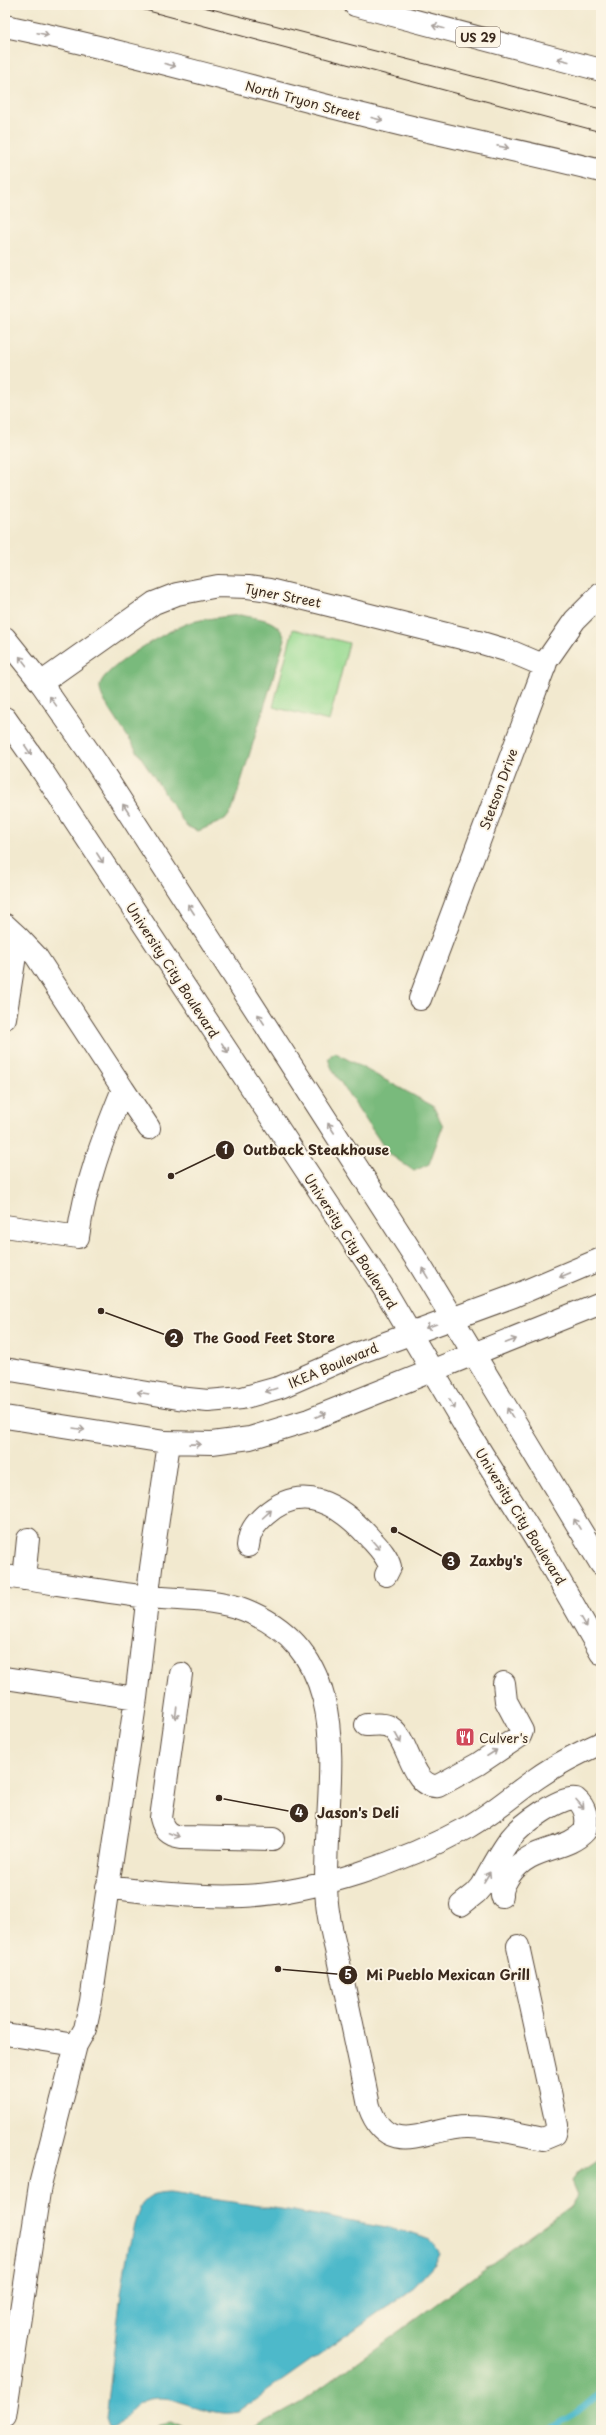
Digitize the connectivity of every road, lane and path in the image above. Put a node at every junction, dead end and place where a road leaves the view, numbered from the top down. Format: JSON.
{"nodes":[{"id":1,"x":356,"y":5,"type":"edge"},
{"id":2,"x":5,"y":26,"type":"edge"},
{"id":3,"x":601,"y":70,"type":"edge"},
{"id":4,"x":601,"y":171,"type":"edge"},
{"id":5,"x":601,"y":594,"type":"edge"},
{"id":6,"x":5,"y":638,"type":"edge"},
{"id":7,"x":545,"y":666,"type":"junction"},
{"id":8,"x":41,"y":683,"type":"junction"},
{"id":9,"x":5,"y":718,"type":"edge"},
{"id":10,"x":12,"y":931,"type":"edge"},
{"id":11,"x":420,"y":999,"type":"dead end"},
{"id":12,"x":5,"y":1018,"type":"edge"},
{"id":13,"x":123,"y":1089,"type":"junction"},
{"id":14,"x":149,"y":1128,"type":"dead end"},
{"id":15,"x":5,"y":1226,"type":"edge"},
{"id":16,"x":601,"y":1259,"type":"edge"},
{"id":17,"x":601,"y":1303,"type":"edge"},
{"id":18,"x":452,"y":1318,"type":"junction"},
{"id":19,"x":410,"y":1333,"type":"junction"},
{"id":20,"x":475,"y":1355,"type":"junction"},
{"id":21,"x":5,"y":1368,"type":"edge"},
{"id":22,"x":432,"y":1371,"type":"junction"},
{"id":23,"x":5,"y":1417,"type":"edge"},
{"id":24,"x":169,"y":1443,"type":"junction"},
{"id":25,"x":28,"y":1539,"type":"dead end"},
{"id":26,"x":248,"y":1546,"type":"dead end"},
{"id":27,"x":601,"y":1564,"type":"edge"},
{"id":28,"x":386,"y":1575,"type":"dead end"},
{"id":29,"x":14,"y":1578,"type":"edge"},
{"id":30,"x":148,"y":1597,"type":"junction"},
{"id":31,"x":601,"y":1653,"type":"edge"},
{"id":32,"x":181,"y":1674,"type":"dead end"},
{"id":33,"x":5,"y":1678,"type":"edge"},
{"id":34,"x":504,"y":1683,"type":"dead end"},
{"id":35,"x":136,"y":1698,"type":"junction"},
{"id":36,"x":366,"y":1725,"type":"dead end"},
{"id":37,"x":601,"y":1743,"type":"edge"},
{"id":38,"x":273,"y":1840,"type":"dead end"},
{"id":39,"x":327,"y":1882,"type":"junction"},
{"id":40,"x":107,"y":1887,"type":"junction"},
{"id":41,"x":502,"y":1896,"type":"dead end"},
{"id":42,"x":461,"y":1905,"type":"dead end"},
{"id":43,"x":518,"y":1946,"type":"dead end"},
{"id":44,"x":5,"y":2034,"type":"edge"},
{"id":45,"x":76,"y":2045,"type":"junction"},
{"id":46,"x":5,"y":2416,"type":"edge"}],
"edges":[{"from":3,"to":1,"type":"street","number":"US 29","one_way":true},
{"from":2,"to":4,"type":"street","name":"North Tryon Street","one_way":true},
{"from":5,"to":7,"type":"street","name":"Stetson Drive"},
{"from":8,"to":6,"type":"street","one_way":true},
{"from":7,"to":8,"type":"street","name":"Tyner Street"},
{"from":7,"to":11,"type":"street","name":"Stetson Drive"},
{"from":18,"to":8,"type":"street","one_way":true},
{"from":9,"to":19,"type":"street","name":"University City Boulevard","one_way":true},
{"from":10,"to":12,"type":"street"},
{"from":10,"to":13,"type":"street"},
{"from":13,"to":14,"type":"street"},
{"from":13,"to":15,"type":"street"},
{"from":16,"to":18,"type":"street","name":"IKEA Boulevard","one_way":true},
{"from":20,"to":17,"type":"street","one_way":true},
{"from":18,"to":19,"type":"street","name":"IKEA Boulevard","one_way":true},
{"from":18,"to":20,"type":"street"},
{"from":19,"to":21,"type":"street","name":"IKEA Boulevard","one_way":true},
{"from":19,"to":22,"type":"street","name":"University City Boulevard"},
{"from":20,"to":22,"type":"street"},
{"from":27,"to":20,"type":"street","one_way":true},
{"from":24,"to":22,"type":"street","one_way":true},
{"from":22,"to":31,"type":"street","name":"University City Boulevard","one_way":true},
{"from":23,"to":24,"type":"street","one_way":true},
{"from":24,"to":30,"type":"street"},
{"from":25,"to":29,"type":"street"},
{"from":26,"to":28,"type":"street","one_way":true},
{"from":29,"to":30,"type":"street"},
{"from":30,"to":35,"type":"street"},
{"from":30,"to":39,"type":"street"},
{"from":32,"to":38,"type":"street","one_way":true},
{"from":33,"to":35,"type":"street"},
{"from":36,"to":34,"type":"street","one_way":true},
{"from":35,"to":40,"type":"street"},
{"from":37,"to":39,"type":"street"},
{"from":39,"to":40,"type":"street"},
{"from":39,"to":43,"type":"street"},
{"from":40,"to":45,"type":"street"},
{"from":42,"to":41,"type":"street","one_way":true},
{"from":44,"to":45,"type":"street"},
{"from":45,"to":46,"type":"street"}]}
